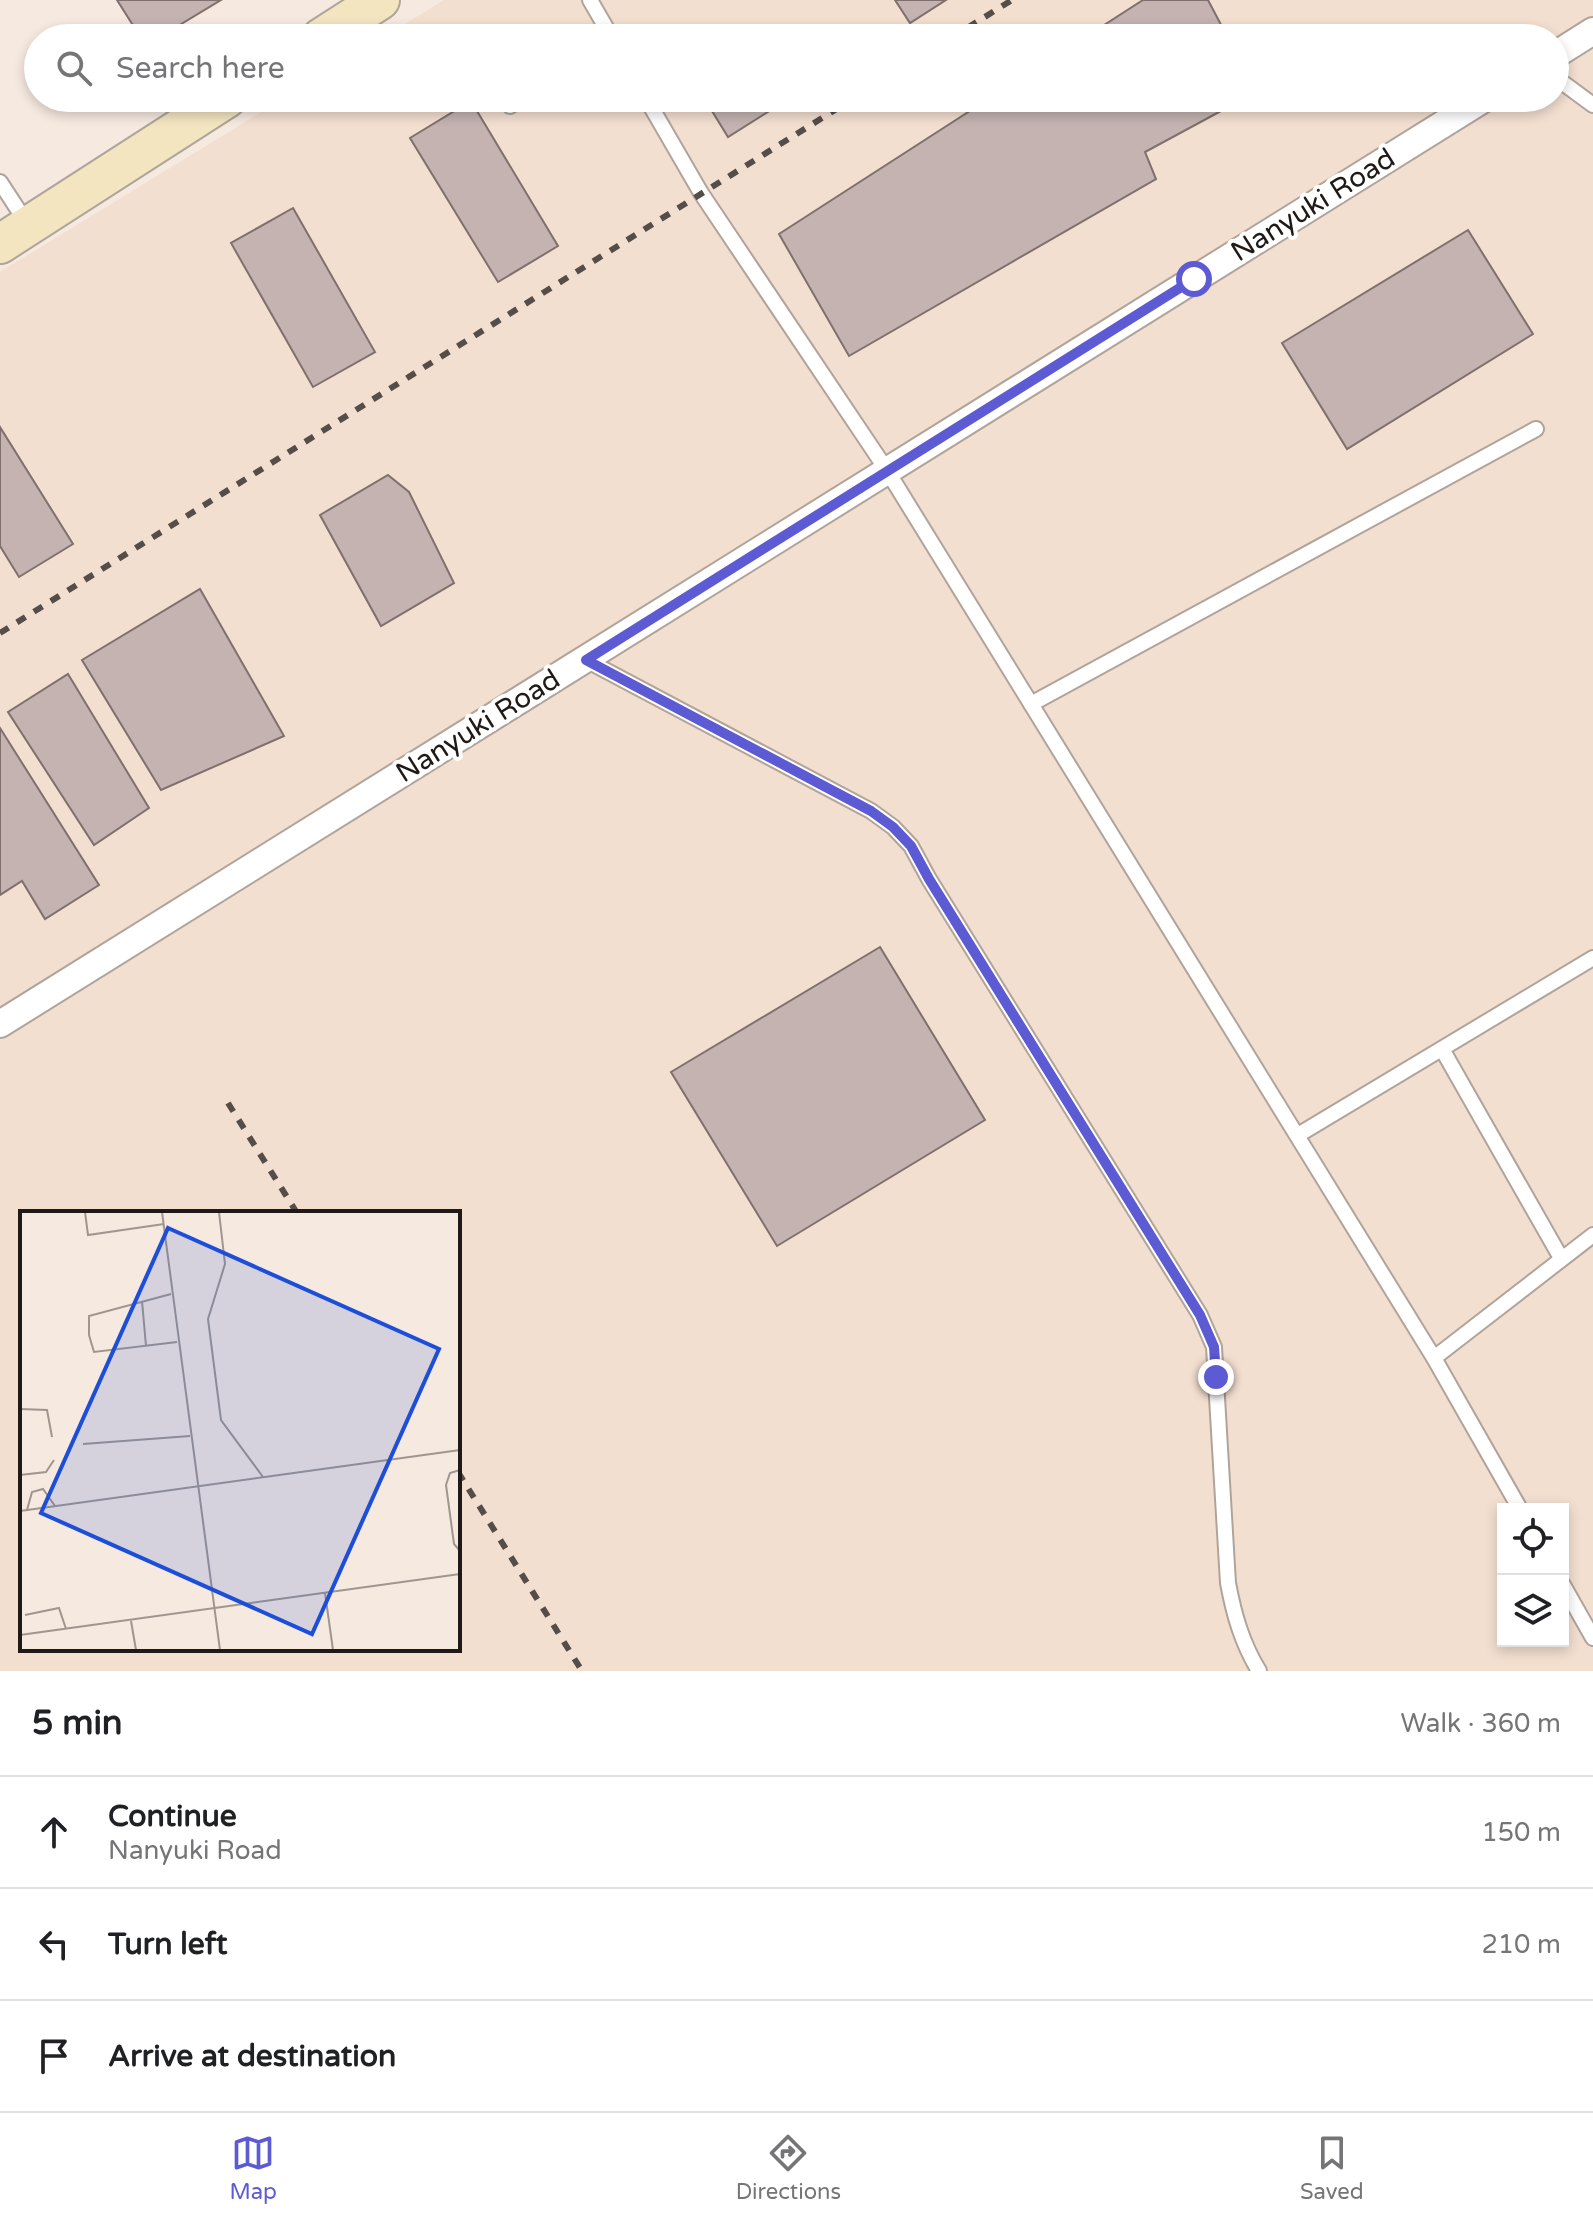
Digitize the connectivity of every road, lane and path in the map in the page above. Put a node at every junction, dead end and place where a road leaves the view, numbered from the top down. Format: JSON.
{"nodes":[{"id":1,"x":380,"y":0,"type":"edge"},
{"id":2,"x":590,"y":0,"type":"edge"},
{"id":3,"x":343,"y":24,"type":"edge"},
{"id":4,"x":604,"y":24,"type":"edge"},
{"id":5,"x":1593,"y":31,"type":"edge"},
{"id":6,"x":1569,"y":46,"type":"edge"},
{"id":7,"x":1569,"y":87,"type":"edge"},
{"id":8,"x":1593,"y":105,"type":"edge"},
{"id":9,"x":205,"y":112,"type":"edge"},
{"id":10,"x":654,"y":112,"type":"edge"},
{"id":11,"x":1463,"y":112,"type":"edge"},
{"id":12,"x":0,"y":182,"type":"edge"},
{"id":13,"x":14,"y":235,"type":"edge"},
{"id":14,"x":1536,"y":429,"type":"dead end"},
{"id":15,"x":888,"y":472,"type":"junction"},
{"id":16,"x":586,"y":660,"type":"junction"},
{"id":17,"x":1031,"y":704,"type":"junction"},
{"id":18,"x":1593,"y":958,"type":"edge"},
{"id":19,"x":0,"y":1024,"type":"edge"},
{"id":20,"x":1442,"y":1049,"type":"junction"},
{"id":21,"x":1298,"y":1135,"type":"junction"},
{"id":22,"x":1593,"y":1235,"type":"edge"},
{"id":23,"x":1561,"y":1258,"type":"junction"},
{"id":24,"x":1434,"y":1358,"type":"junction"},
{"id":25,"x":1517,"y":1503,"type":"edge"},
{"id":26,"x":1569,"y":1596,"type":"edge"},
{"id":27,"x":1593,"y":1638,"type":"edge"},
{"id":28,"x":1259,"y":1671,"type":"edge"}],
"edges":[{"from":1,"to":3,"type":"main road"},
{"from":2,"to":4,"type":"lane"},
{"from":5,"to":6,"type":"street"},
{"from":7,"to":8,"type":"lane"},
{"from":9,"to":13,"type":"main road"},
{"from":10,"to":15,"type":"lane"},
{"from":11,"to":15,"type":"street","name":"Nanyuki Road"},
{"from":12,"to":13,"type":"lane"},
{"from":14,"to":17,"type":"lane"},
{"from":15,"to":16,"type":"street","name":"Nanyuki Road"},
{"from":15,"to":17,"type":"lane"},
{"from":16,"to":19,"type":"street","name":"Nanyuki Road"},
{"from":16,"to":28,"type":"lane"},
{"from":17,"to":21,"type":"lane"},
{"from":18,"to":20,"type":"lane"},
{"from":20,"to":21,"type":"lane"},
{"from":20,"to":23,"type":"lane"},
{"from":21,"to":24,"type":"lane"},
{"from":22,"to":23,"type":"lane"},
{"from":23,"to":24,"type":"lane"},
{"from":24,"to":25,"type":"lane"},
{"from":26,"to":27,"type":"lane"}]}
